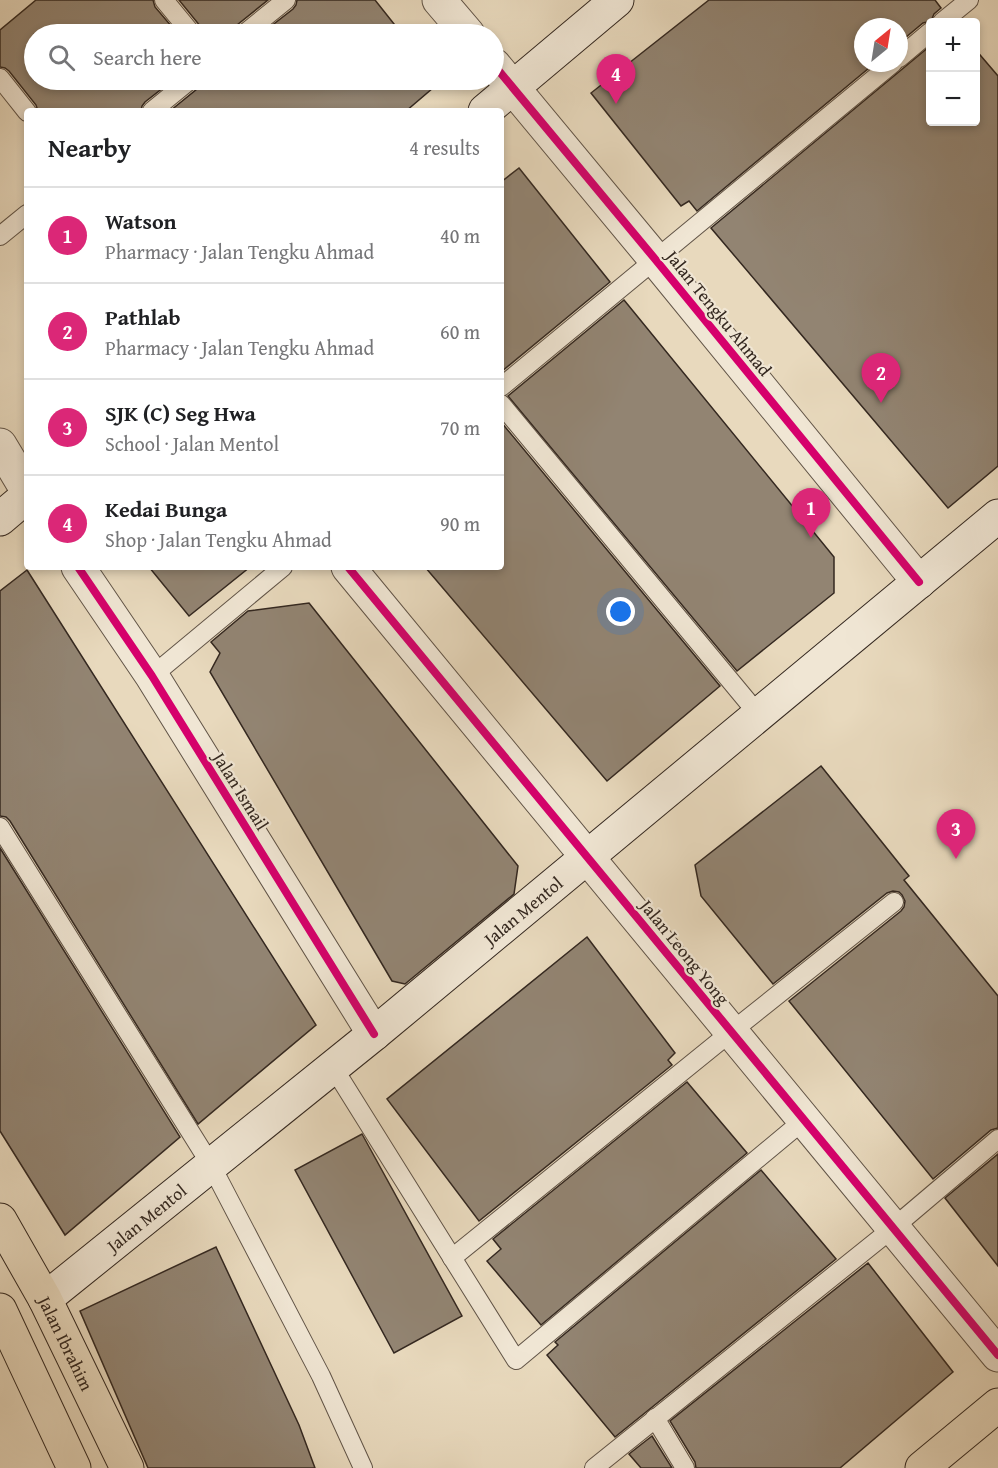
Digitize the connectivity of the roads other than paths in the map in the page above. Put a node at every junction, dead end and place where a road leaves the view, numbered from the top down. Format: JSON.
{"nodes":[{"id":1,"x":164,"y":0,"type":"edge"},
{"id":2,"x":286,"y":0,"type":"edge"},
{"id":3,"x":439,"y":0,"type":"edge"},
{"id":4,"x":617,"y":0,"type":"edge"},
{"id":5,"x":969,"y":0,"type":"edge"},
{"id":6,"x":947,"y":18,"type":"edge"},
{"id":7,"x":184,"y":24,"type":"edge"},
{"id":8,"x":256,"y":24,"type":"edge"},
{"id":9,"x":459,"y":24,"type":"edge"},
{"id":10,"x":926,"y":35,"type":"edge"},
{"id":11,"x":908,"y":50,"type":"edge"},
{"id":12,"x":882,"y":72,"type":"edge"},
{"id":13,"x":504,"y":75,"type":"edge"},
{"id":14,"x":504,"y":77,"type":"edge"},
{"id":15,"x":0,"y":78,"type":"edge"},
{"id":16,"x":178,"y":90,"type":"edge"},
{"id":17,"x":496,"y":90,"type":"edge"},
{"id":18,"x":24,"y":108,"type":"edge"},
{"id":19,"x":156,"y":108,"type":"edge"},
{"id":20,"x":487,"y":108,"type":"edge"},
{"id":21,"x":24,"y":216,"type":"edge"},
{"id":22,"x":0,"y":236,"type":"edge"},
{"id":23,"x":655,"y":260,"type":"junction"},
{"id":24,"x":504,"y":385,"type":"edge"},
{"id":25,"x":504,"y":408,"type":"edge"},
{"id":26,"x":0,"y":445,"type":"edge"},
{"id":27,"x":24,"y":485,"type":"edge"},
{"id":28,"x":24,"y":499,"type":"edge"},
{"id":29,"x":998,"y":516,"type":"edge"},
{"id":30,"x":0,"y":519,"type":"edge"},
{"id":31,"x":80,"y":570,"type":"edge"},
{"id":32,"x":279,"y":570,"type":"edge"},
{"id":33,"x":350,"y":570,"type":"edge"},
{"id":34,"x":920,"y":582,"type":"junction"},
{"id":35,"x":152,"y":676,"type":"junction"},
{"id":36,"x":758,"y":714,"type":"junction"},
{"id":37,"x":0,"y":827,"type":"edge"},
{"id":38,"x":587,"y":857,"type":"junction"},
{"id":39,"x":894,"y":902,"type":"dead end"},
{"id":40,"x":731,"y":1032,"type":"junction"},
{"id":41,"x":374,"y":1034,"type":"junction"},
{"id":42,"x":333,"y":1068,"type":"junction"},
{"id":43,"x":804,"y":1120,"type":"junction"},
{"id":44,"x":998,"y":1139,"type":"edge"},
{"id":45,"x":211,"y":1165,"type":"junction"},
{"id":46,"x":0,"y":1220,"type":"edge"},
{"id":47,"x":893,"y":1228,"type":"junction"},
{"id":48,"x":452,"y":1258,"type":"junction"},
{"id":49,"x":45,"y":1299,"type":"junction"},
{"id":50,"x":0,"y":1310,"type":"edge"},
{"id":51,"x":998,"y":1355,"type":"edge"},
{"id":52,"x":998,"y":1406,"type":"edge"},
{"id":53,"x":655,"y":1418,"type":"junction"},
{"id":54,"x":74,"y":1468,"type":"edge"},
{"id":55,"x":127,"y":1468,"type":"edge"},
{"id":56,"x":363,"y":1468,"type":"edge"},
{"id":57,"x":594,"y":1468,"type":"edge"},
{"id":58,"x":685,"y":1468,"type":"edge"},
{"id":59,"x":922,"y":1468,"type":"edge"}],
"edges":[{"from":1,"to":7,"type":"lane"},
{"from":2,"to":8,"type":"lane"},
{"from":3,"to":9,"type":"street"},
{"from":4,"to":13,"type":"street"},
{"from":5,"to":6,"type":"lane"},
{"from":10,"to":11,"type":"lane"},
{"from":12,"to":23,"type":"lane"},
{"from":14,"to":23,"type":"street","name":"Jalan Tengku Ahmad"},
{"from":15,"to":18,"type":"lane"},
{"from":16,"to":19,"type":"lane"},
{"from":17,"to":20,"type":"street"},
{"from":21,"to":22,"type":"lane"},
{"from":23,"to":24,"type":"lane"},
{"from":23,"to":34,"type":"street","name":"Jalan Tengku Ahmad"},
{"from":25,"to":36,"type":"lane"},
{"from":26,"to":27,"type":"street"},
{"from":28,"to":30,"type":"street"},
{"from":29,"to":34,"type":"street","name":"Jalan Mentol"},
{"from":31,"to":35,"type":"street","name":"Jalan Ismail"},
{"from":32,"to":35,"type":"lane"},
{"from":33,"to":38,"type":"street","name":"Jalan Leong Yong"},
{"from":34,"to":36,"type":"street","name":"Jalan Mentol"},
{"from":35,"to":41,"type":"street","name":"Jalan Ismail"},
{"from":36,"to":38,"type":"street","name":"Jalan Mentol"},
{"from":37,"to":45,"type":"lane"},
{"from":38,"to":40,"type":"street","name":"Jalan Leong Yong"},
{"from":38,"to":41,"type":"street","name":"Jalan Mentol"},
{"from":39,"to":40,"type":"lane"},
{"from":40,"to":43,"type":"street","name":"Jalan Leong Yong"},
{"from":40,"to":48,"type":"lane"},
{"from":41,"to":42,"type":"street","name":"Jalan Mentol"},
{"from":42,"to":45,"type":"street","name":"Jalan Mentol"},
{"from":42,"to":48,"type":"lane"},
{"from":43,"to":47,"type":"street","name":"Jalan Leong Yong"},
{"from":43,"to":48,"type":"lane"},
{"from":44,"to":47,"type":"lane"},
{"from":45,"to":49,"type":"street","name":"Jalan Mentol"},
{"from":45,"to":56,"type":"lane"},
{"from":46,"to":49,"type":"highway","name":"Jalan Ibrahim"},
{"from":47,"to":51,"type":"street","name":"Jalan Leong Yong"},
{"from":47,"to":53,"type":"lane"},
{"from":49,"to":55,"type":"highway","name":"Jalan Ibrahim"},
{"from":50,"to":54,"type":"highway"},
{"from":52,"to":59,"type":"highway"},
{"from":53,"to":57,"type":"lane"},
{"from":53,"to":58,"type":"lane"}]}
